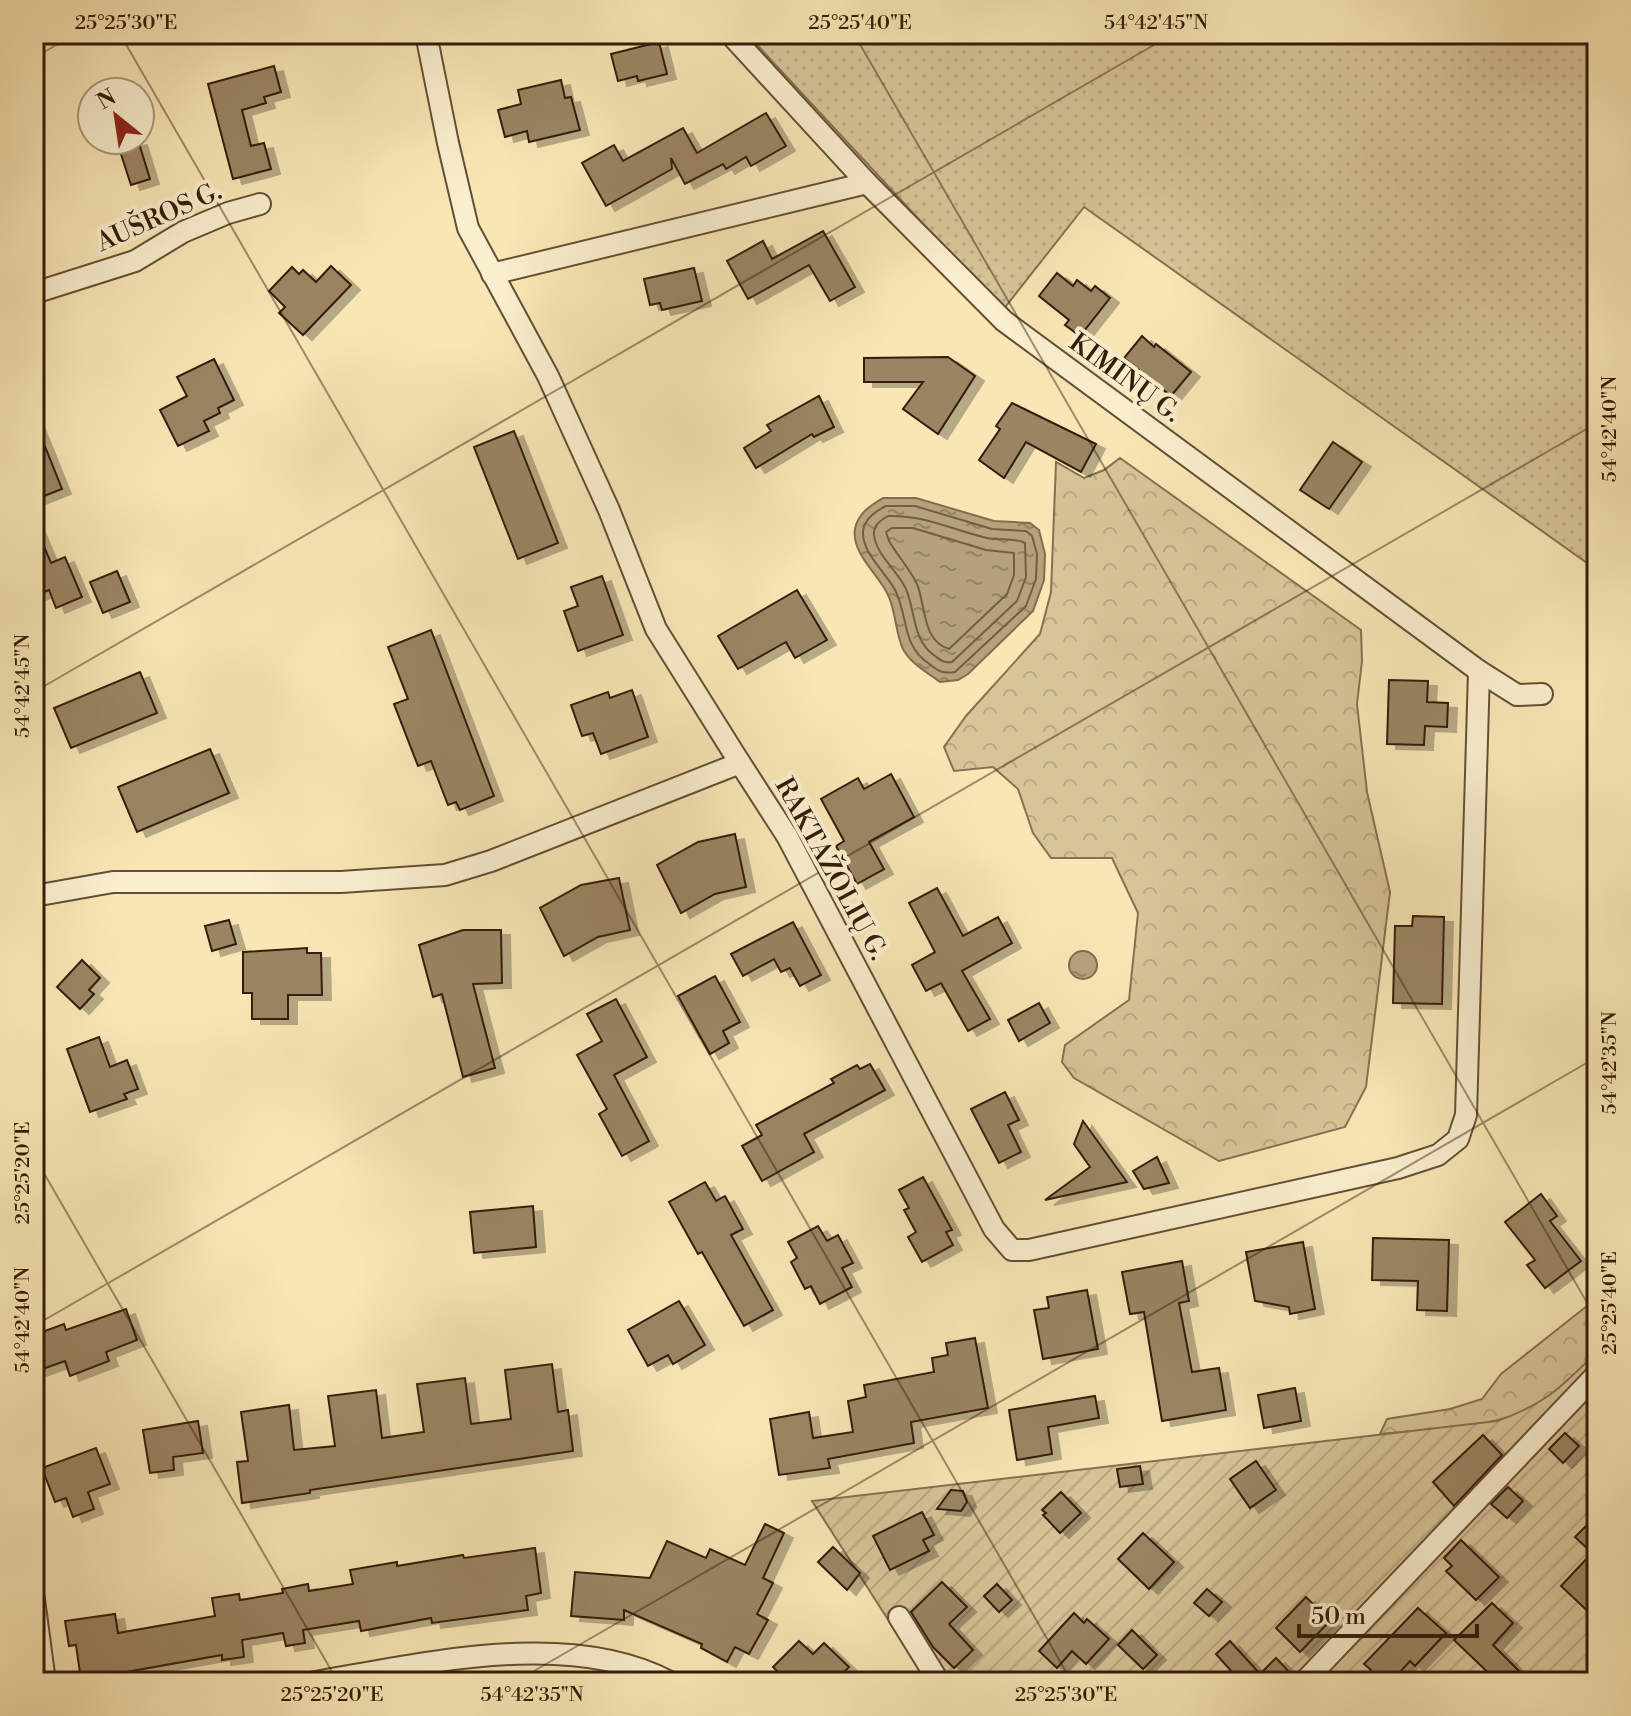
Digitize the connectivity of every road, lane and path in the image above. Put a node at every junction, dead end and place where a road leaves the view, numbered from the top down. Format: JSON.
{"nodes":[{"id":1,"x":426,"y":34,"type":"edge"},
{"id":2,"x":730,"y":34,"type":"edge"},
{"id":3,"x":867,"y":183,"type":"junction"},
{"id":4,"x":260,"y":204,"type":"dead end"},
{"id":5,"x":492,"y":274,"type":"junction"},
{"id":6,"x":34,"y":293,"type":"edge"},
{"id":7,"x":1479,"y":671,"type":"junction"},
{"id":8,"x":1542,"y":694,"type":"dead end"},
{"id":9,"x":740,"y":763,"type":"junction"},
{"id":10,"x":34,"y":896,"type":"edge"},
{"id":11,"x":1597,"y":1374,"type":"edge"},
{"id":12,"x":34,"y":1599,"type":"edge"},
{"id":13,"x":899,"y":1617,"type":"dead end"},
{"id":14,"x":343,"y":1680,"type":"edge"},
{"id":15,"x":45,"y":1682,"type":"edge"},
{"id":16,"x":315,"y":1682,"type":"edge"},
{"id":17,"x":670,"y":1682,"type":"edge"},
{"id":18,"x":939,"y":1682,"type":"edge"},
{"id":19,"x":1304,"y":1682,"type":"edge"}],
"edges":[{"from":1,"to":5,"type":"street"},
{"from":2,"to":3,"type":"street","name":"KIMINŲ G."},
{"from":3,"to":5,"type":"street"},
{"from":3,"to":7,"type":"street","name":"KIMINŲ G."},
{"from":4,"to":6,"type":"street","name":"AUŠROS G."},
{"from":5,"to":9,"type":"street"},
{"from":7,"to":8,"type":"street","name":"KIMINŲ G."},
{"from":7,"to":9,"type":"street","name":"RAKTAŽOLIŲ G."},
{"from":9,"to":10,"type":"street","name":"RAKTAŽOLIŲ G."},
{"from":11,"to":19,"type":"street"},
{"from":12,"to":15,"type":"street"},
{"from":13,"to":18,"type":"street"},
{"from":14,"to":16,"type":"street"},
{"from":14,"to":17,"type":"street"}]}
